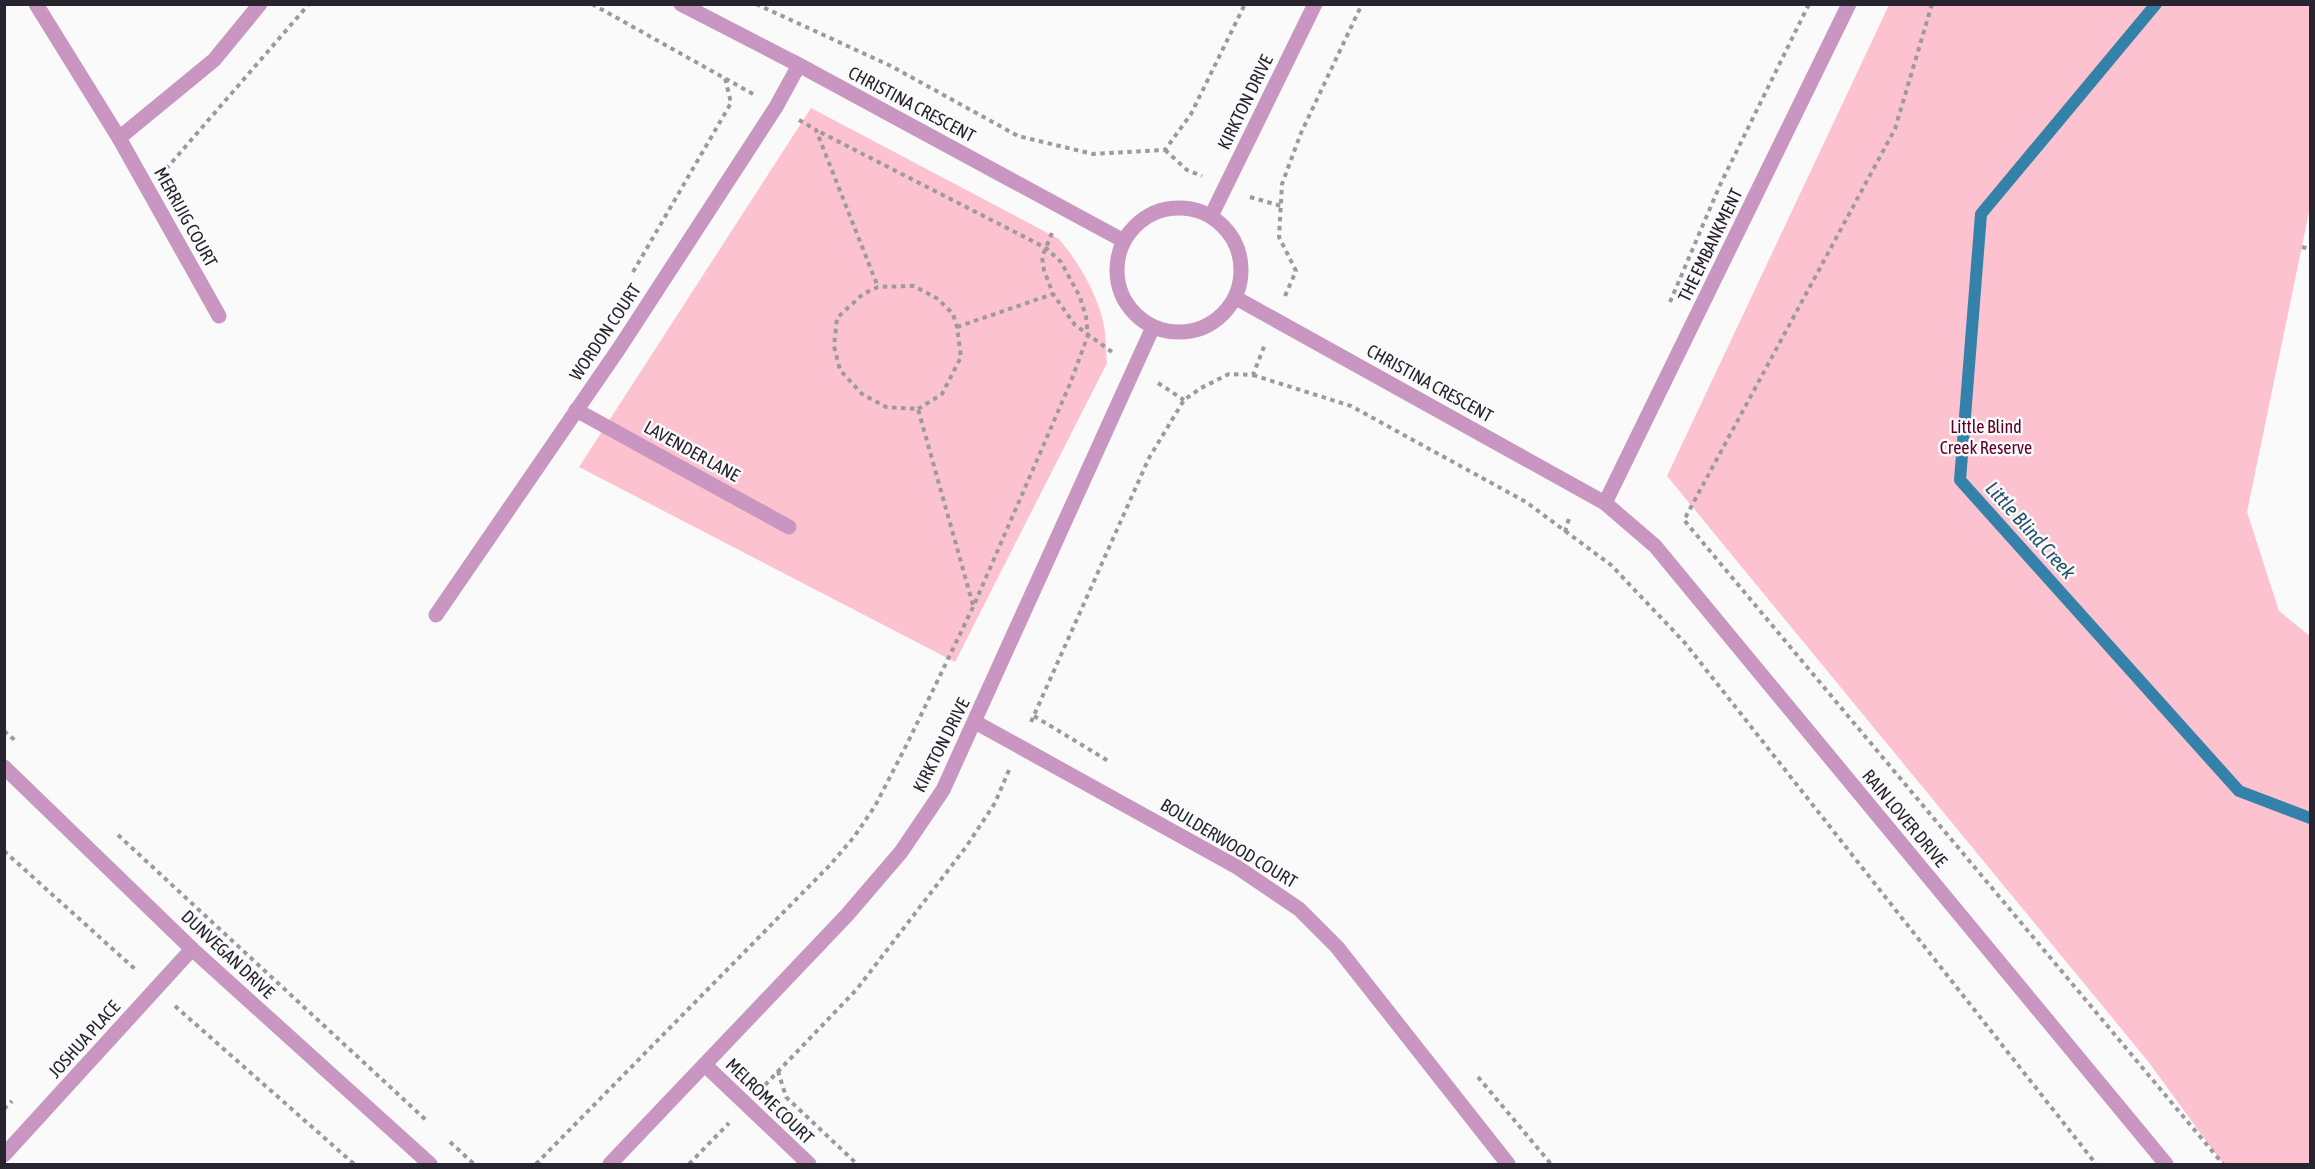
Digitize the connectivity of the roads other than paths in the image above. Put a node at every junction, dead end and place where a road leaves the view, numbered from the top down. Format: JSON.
{"nodes":[{"id":1,"x":36,"y":4,"type":"edge"},
{"id":2,"x":260,"y":4,"type":"edge"},
{"id":3,"x":681,"y":4,"type":"edge"},
{"id":4,"x":1315,"y":4,"type":"edge"},
{"id":5,"x":1849,"y":4,"type":"edge"},
{"id":6,"x":799,"y":65,"type":"junction"},
{"id":7,"x":119,"y":138,"type":"junction"},
{"id":8,"x":1211,"y":216,"type":"junction"},
{"id":9,"x":1124,"y":241,"type":"junction"},
{"id":10,"x":1236,"y":298,"type":"junction"},
{"id":11,"x":219,"y":316,"type":"dead end"},
{"id":12,"x":1153,"y":327,"type":"junction"},
{"id":13,"x":576,"y":410,"type":"junction"},
{"id":14,"x":1605,"y":503,"type":"junction"},
{"id":15,"x":789,"y":526,"type":"dead end"},
{"id":16,"x":436,"y":615,"type":"dead end"},
{"id":17,"x":975,"y":722,"type":"junction"},
{"id":18,"x":4,"y":767,"type":"edge"},
{"id":19,"x":192,"y":949,"type":"junction"},
{"id":20,"x":705,"y":1065,"type":"junction"},
{"id":21,"x":4,"y":1155,"type":"edge"},
{"id":22,"x":430,"y":1164,"type":"edge"},
{"id":23,"x":610,"y":1164,"type":"edge"},
{"id":24,"x":809,"y":1164,"type":"edge"},
{"id":25,"x":1508,"y":1164,"type":"edge"},
{"id":26,"x":2166,"y":1164,"type":"edge"}],
"edges":[{"from":1,"to":7,"type":"street","name":"MERRIJIG COURT"},
{"from":2,"to":7,"type":"street"},
{"from":3,"to":6,"type":"street","name":"CHRISTINA CRESCENT"},
{"from":4,"to":8,"type":"street","name":"KIRKTON DRIVE"},
{"from":5,"to":14,"type":"street","name":"THE EMBANKMENT"},
{"from":6,"to":9,"type":"street","name":"CHRISTINA CRESCENT"},
{"from":6,"to":13,"type":"street","name":"WORDON COURT"},
{"from":7,"to":11,"type":"street","name":"MERRIJIG COURT"},
{"from":8,"to":9,"type":"street"},
{"from":8,"to":10,"type":"street"},
{"from":9,"to":12,"type":"street"},
{"from":10,"to":12,"type":"street"},
{"from":10,"to":14,"type":"street","name":"CHRISTINA CRESCENT"},
{"from":12,"to":17,"type":"street","name":"KIRKTON DRIVE"},
{"from":13,"to":15,"type":"street","name":"LAVENDER LANE"},
{"from":13,"to":16,"type":"street","name":"WORDON COURT"},
{"from":14,"to":26,"type":"street","name":"RAIN LOVER DRIVE"},
{"from":17,"to":20,"type":"street","name":"KIRKTON DRIVE"},
{"from":17,"to":25,"type":"street","name":"BOULDERWOOD COURT"},
{"from":18,"to":19,"type":"street","name":"DUNVEGAN DRIVE"},
{"from":19,"to":21,"type":"street","name":"JOSHUA PLACE"},
{"from":19,"to":22,"type":"street","name":"DUNVEGAN DRIVE"},
{"from":20,"to":23,"type":"street","name":"KIRKTON DRIVE"},
{"from":20,"to":24,"type":"street","name":"MELROME COURT"}]}
